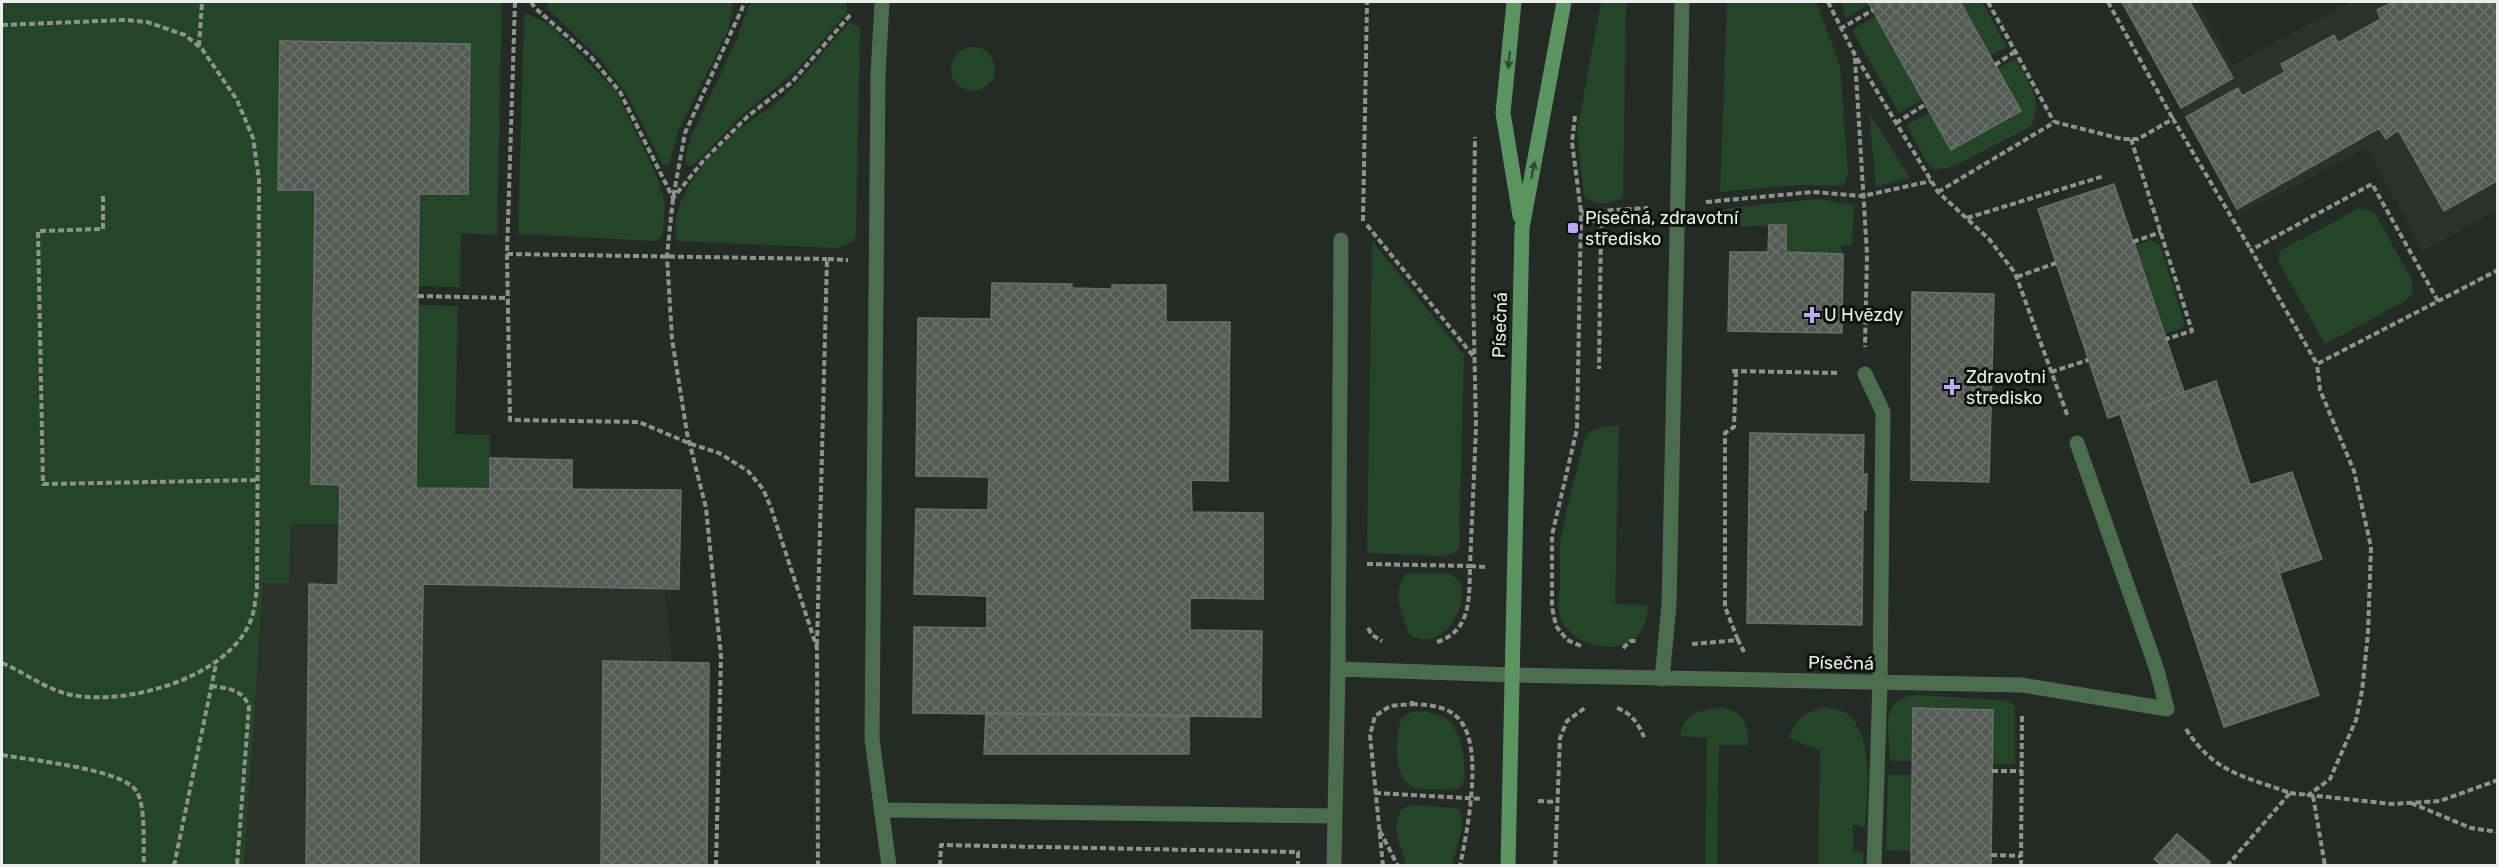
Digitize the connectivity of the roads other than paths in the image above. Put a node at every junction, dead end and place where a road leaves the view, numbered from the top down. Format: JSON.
{"nodes":[{"id":1,"x":1514,"y":2,"type":"edge"},
{"id":2,"x":1564,"y":2,"type":"edge"},
{"id":3,"x":1682,"y":2,"type":"edge"},
{"id":4,"x":881,"y":5,"type":"edge"},
{"id":5,"x":1522,"y":228,"type":"junction"},
{"id":6,"x":1341,"y":240,"type":"dead end"},
{"id":7,"x":1864,"y":374,"type":"road end"},
{"id":8,"x":2077,"y":443,"type":"road end"},
{"id":9,"x":1338,"y":669,"type":"junction"},
{"id":10,"x":1513,"y":675,"type":"junction"},
{"id":11,"x":1662,"y":679,"type":"junction"},
{"id":12,"x":1880,"y":683,"type":"junction"},
{"id":13,"x":881,"y":810,"type":"junction"},
{"id":14,"x":1335,"y":816,"type":"junction"},
{"id":15,"x":889,"y":866,"type":"edge"},
{"id":16,"x":1334,"y":866,"type":"edge"},
{"id":17,"x":1508,"y":866,"type":"edge"},
{"id":18,"x":1874,"y":866,"type":"edge"}],
"edges":[{"from":1,"to":5,"type":"street","name":"Písečná","one_way":true},
{"from":5,"to":2,"type":"street","name":"Písečná","one_way":true},
{"from":3,"to":11,"type":"street"},
{"from":4,"to":13,"type":"street"},
{"from":5,"to":10,"type":"street","name":"Písečná"},
{"from":6,"to":9,"type":"street"},
{"from":7,"to":12,"type":"street"},
{"from":8,"to":12,"type":"street","name":"Písečná"},
{"from":9,"to":10,"type":"street"},
{"from":9,"to":14,"type":"street"},
{"from":10,"to":11,"type":"street","name":"Písečná"},
{"from":10,"to":17,"type":"street","name":"Písečná"},
{"from":11,"to":12,"type":"street","name":"Písečná"},
{"from":12,"to":18,"type":"street"},
{"from":13,"to":14,"type":"street"},
{"from":13,"to":15,"type":"street"},
{"from":14,"to":16,"type":"street"}]}
